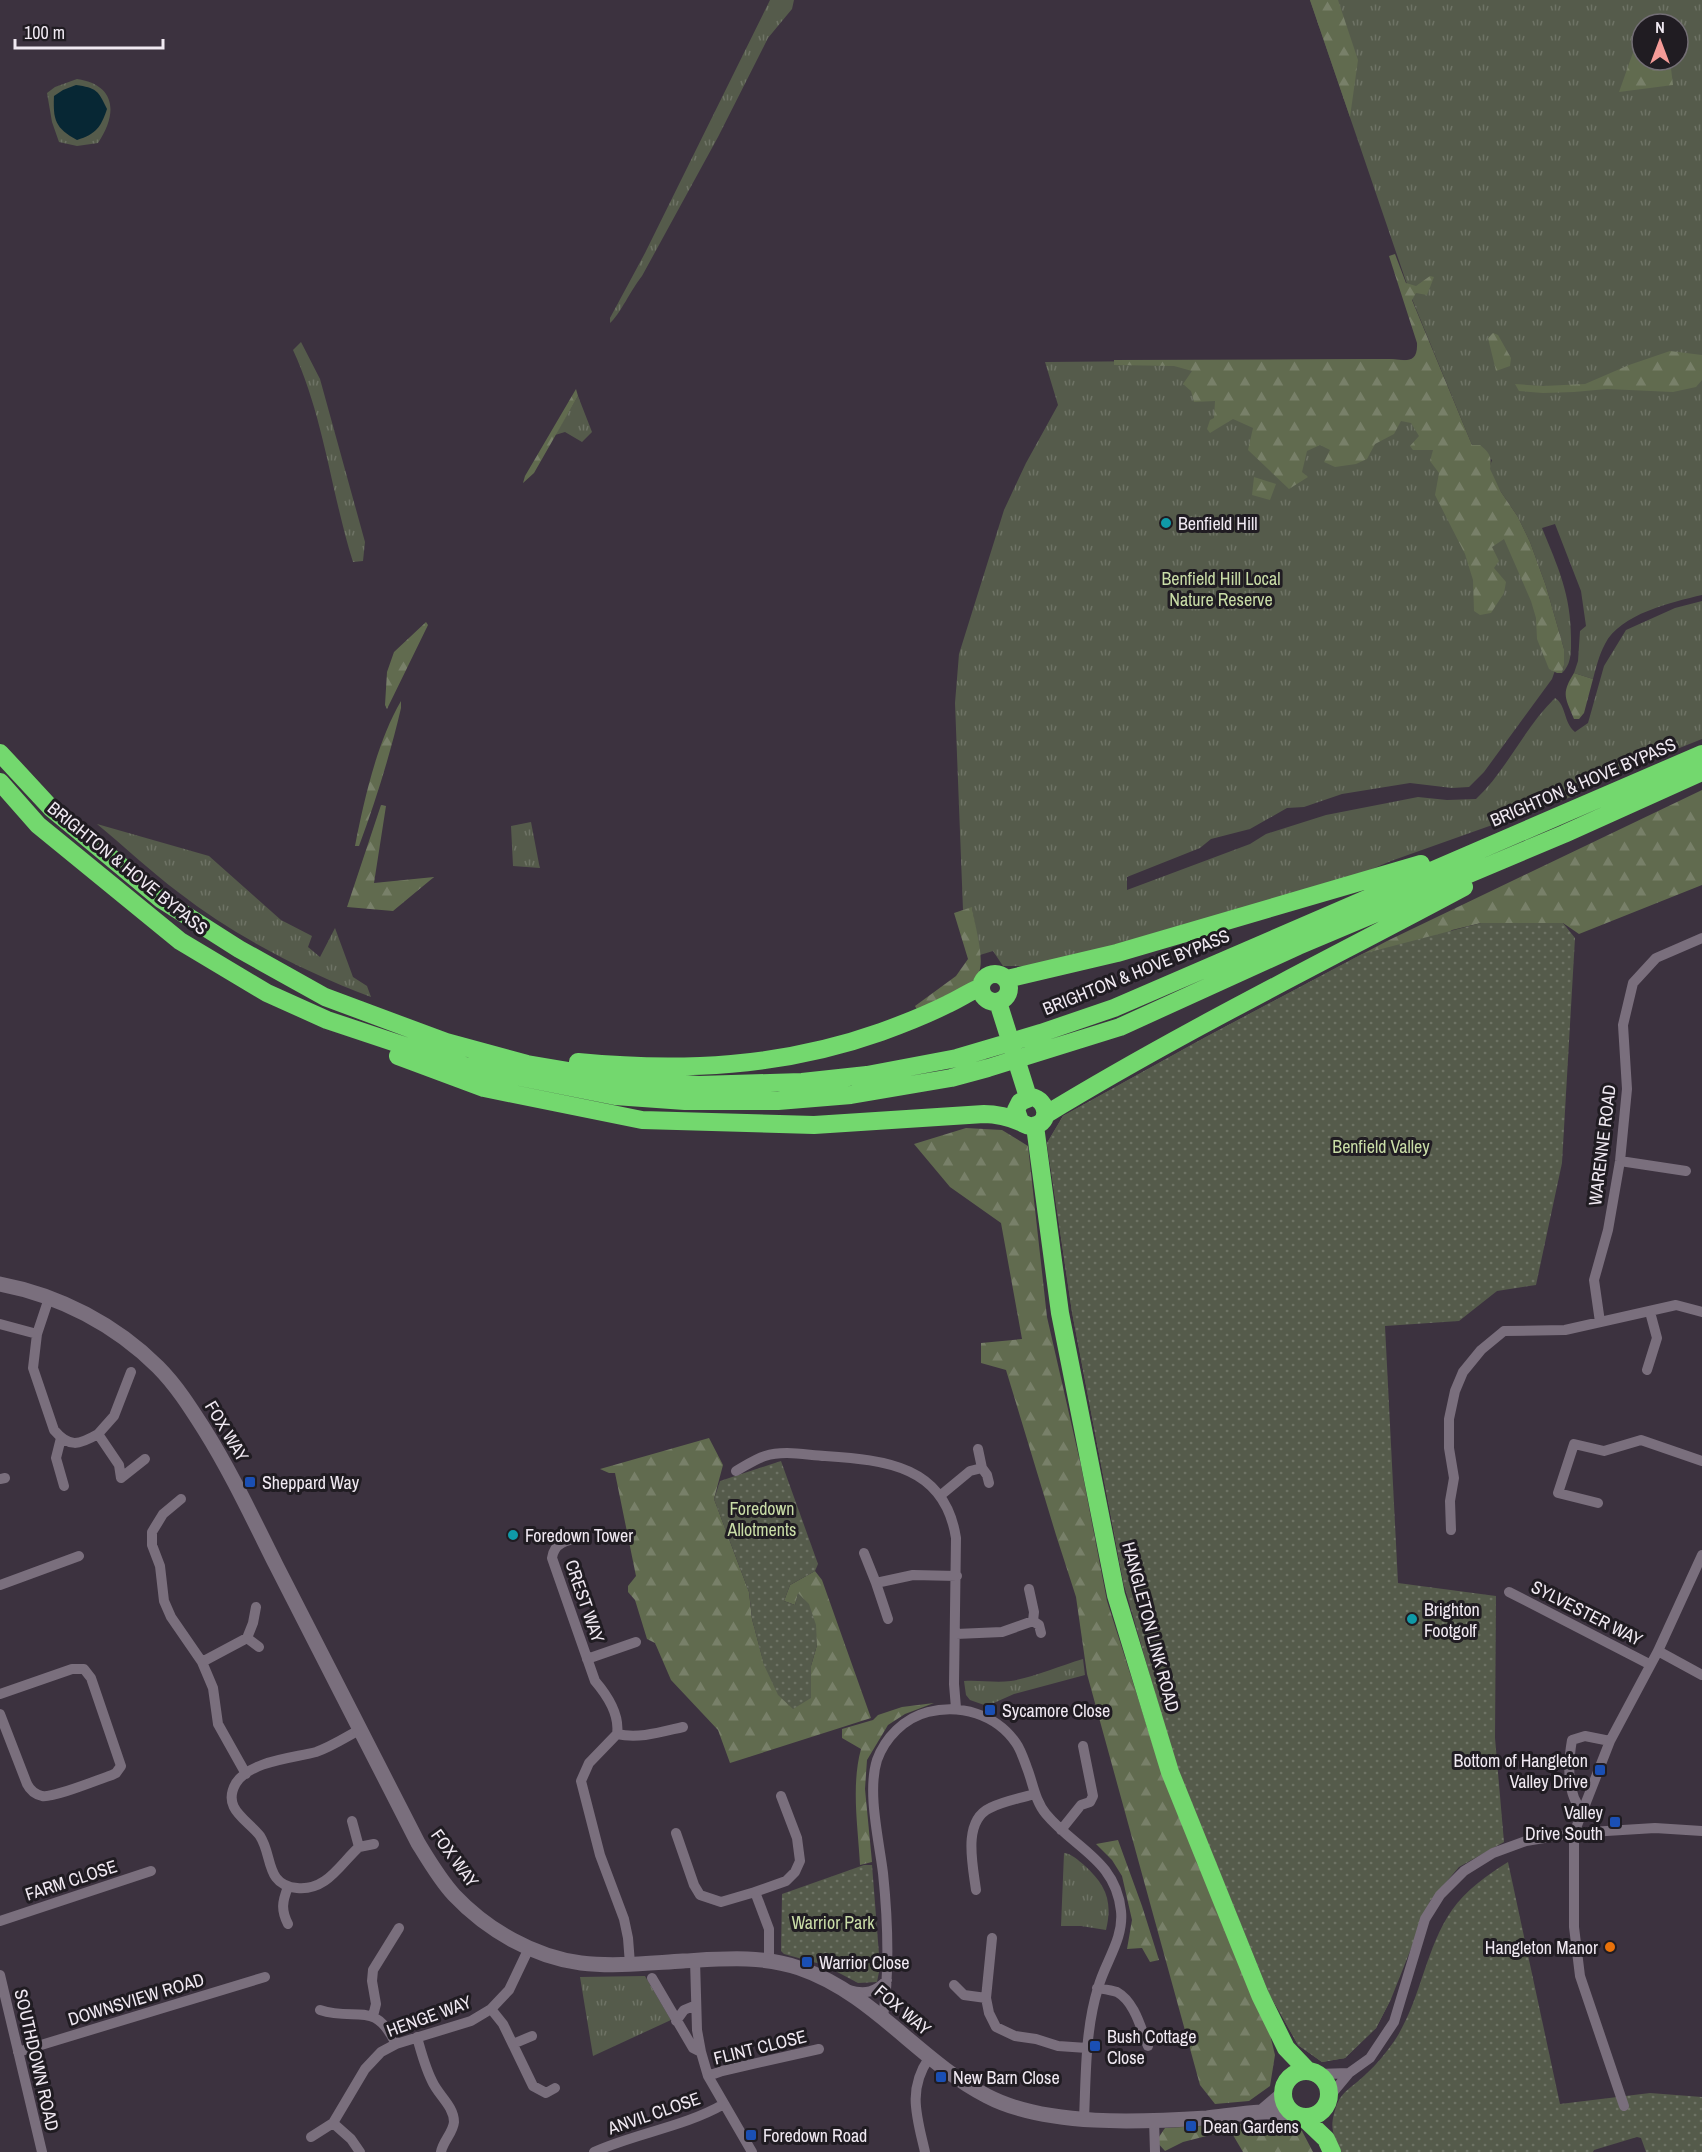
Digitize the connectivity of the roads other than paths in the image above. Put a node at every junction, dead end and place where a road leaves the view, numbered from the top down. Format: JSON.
{"nodes":[{"id":1,"x":0,"y":753,"type":"edge"},
{"id":2,"x":1702,"y":754,"type":"edge"},
{"id":3,"x":1702,"y":772,"type":"edge"},
{"id":4,"x":0,"y":782,"type":"edge"},
{"id":5,"x":1564,"y":834,"type":"junction"},
{"id":6,"x":1497,"y":842,"type":"junction"},
{"id":7,"x":1702,"y":938,"type":"edge"},
{"id":8,"x":1007,"y":980,"type":"junction"},
{"id":9,"x":981,"y":987,"type":"junction"},
{"id":10,"x":998,"y":1002,"type":"junction"},
{"id":11,"x":327,"y":1020,"type":"junction"},
{"id":12,"x":446,"y":1042,"type":"junction"},
{"id":13,"x":1043,"y":1042,"type":"junction"},
{"id":14,"x":987,"y":1059,"type":"junction"},
{"id":15,"x":1028,"y":1097,"type":"junction"},
{"id":16,"x":1033,"y":1121,"type":"junction"},
{"id":17,"x":1620,"y":1161,"type":"junction"},
{"id":18,"x":1686,"y":1171,"type":"dead end"},
{"id":19,"x":0,"y":1284,"type":"edge"},
{"id":20,"x":49,"y":1298,"type":"junction"},
{"id":21,"x":1650,"y":1312,"type":"junction"},
{"id":22,"x":1702,"y":1312,"type":"edge"},
{"id":23,"x":1600,"y":1322,"type":"junction"},
{"id":24,"x":0,"y":1324,"type":"edge"},
{"id":25,"x":37,"y":1334,"type":"junction"},
{"id":26,"x":1647,"y":1370,"type":"dead end"},
{"id":27,"x":131,"y":1372,"type":"dead end"},
{"id":28,"x":98,"y":1434,"type":"junction"},
{"id":29,"x":61,"y":1438,"type":"junction"},
{"id":30,"x":978,"y":1449,"type":"dead end"},
{"id":31,"x":144,"y":1459,"type":"dead end"},
{"id":32,"x":1702,"y":1461,"type":"edge"},
{"id":33,"x":982,"y":1468,"type":"junction"},
{"id":34,"x":736,"y":1471,"type":"dead end"},
{"id":35,"x":989,"y":1483,"type":"dead end"},
{"id":36,"x":64,"y":1486,"type":"dead end"},
{"id":37,"x":941,"y":1495,"type":"junction"},
{"id":38,"x":181,"y":1499,"type":"dead end"},
{"id":39,"x":1598,"y":1503,"type":"dead end"},
{"id":40,"x":1450,"y":1530,"type":"dead end"},
{"id":41,"x":582,"y":1537,"type":"dead end"},
{"id":42,"x":864,"y":1553,"type":"dead end"},
{"id":43,"x":1702,"y":1555,"type":"edge"},
{"id":44,"x":79,"y":1556,"type":"dead end"},
{"id":45,"x":957,"y":1576,"type":"junction"},
{"id":46,"x":876,"y":1583,"type":"junction"},
{"id":47,"x":0,"y":1585,"type":"edge"},
{"id":48,"x":1029,"y":1589,"type":"dead end"},
{"id":49,"x":1509,"y":1592,"type":"dead end"},
{"id":50,"x":256,"y":1607,"type":"dead end"},
{"id":51,"x":888,"y":1619,"type":"dead end"},
{"id":52,"x":1033,"y":1621,"type":"junction"},
{"id":53,"x":1041,"y":1633,"type":"dead end"},
{"id":54,"x":956,"y":1635,"type":"junction"},
{"id":55,"x":247,"y":1638,"type":"junction"},
{"id":56,"x":636,"y":1642,"type":"dead end"},
{"id":57,"x":260,"y":1647,"type":"dead end"},
{"id":58,"x":1658,"y":1651,"type":"junction"},
{"id":59,"x":587,"y":1659,"type":"junction"},
{"id":60,"x":202,"y":1662,"type":"junction"},
{"id":61,"x":1649,"y":1664,"type":"junction"},
{"id":62,"x":1702,"y":1675,"type":"edge"},
{"id":63,"x":0,"y":1694,"type":"edge"},
{"id":64,"x":956,"y":1708,"type":"junction"},
{"id":65,"x":0,"y":1714,"type":"edge"},
{"id":66,"x":683,"y":1727,"type":"dead end"},
{"id":67,"x":361,"y":1729,"type":"junction"},
{"id":68,"x":618,"y":1734,"type":"junction"},
{"id":69,"x":1610,"y":1741,"type":"junction"},
{"id":70,"x":1083,"y":1746,"type":"dead end"},
{"id":71,"x":246,"y":1774,"type":"junction"},
{"id":72,"x":1035,"y":1794,"type":"junction"},
{"id":73,"x":781,"y":1796,"type":"dead end"},
{"id":74,"x":1583,"y":1812,"type":"junction"},
{"id":75,"x":352,"y":1821,"type":"dead end"},
{"id":76,"x":1061,"y":1830,"type":"junction"},
{"id":77,"x":1702,"y":1831,"type":"edge"},
{"id":78,"x":676,"y":1833,"type":"dead end"},
{"id":79,"x":1574,"y":1833,"type":"junction"},
{"id":80,"x":374,"y":1844,"type":"dead end"},
{"id":81,"x":359,"y":1847,"type":"junction"},
{"id":82,"x":152,"y":1871,"type":"dead end"},
{"id":83,"x":288,"y":1887,"type":"junction"},
{"id":84,"x":976,"y":1890,"type":"dead end"},
{"id":85,"x":755,"y":1892,"type":"junction"},
{"id":86,"x":0,"y":1921,"type":"edge"},
{"id":87,"x":288,"y":1924,"type":"dead end"},
{"id":88,"x":399,"y":1928,"type":"dead end"},
{"id":89,"x":992,"y":1938,"type":"dead end"},
{"id":90,"x":529,"y":1948,"type":"junction"},
{"id":91,"x":695,"y":1960,"type":"junction"},
{"id":92,"x":769,"y":1961,"type":"junction"},
{"id":93,"x":630,"y":1964,"type":"junction"},
{"id":94,"x":0,"y":1976,"type":"edge"},
{"id":95,"x":264,"y":1977,"type":"dead end"},
{"id":96,"x":652,"y":1978,"type":"dead end"},
{"id":97,"x":887,"y":1980,"type":"junction"},
{"id":98,"x":954,"y":1985,"type":"dead end"},
{"id":99,"x":843,"y":1988,"type":"junction"},
{"id":100,"x":1098,"y":1988,"type":"junction"},
{"id":101,"x":986,"y":1998,"type":"junction"},
{"id":102,"x":696,"y":2005,"type":"junction"},
{"id":103,"x":491,"y":2009,"type":"junction"},
{"id":104,"x":320,"y":2010,"type":"dead end"},
{"id":105,"x":373,"y":2016,"type":"junction"},
{"id":106,"x":883,"y":2017,"type":"junction"},
{"id":107,"x":676,"y":2021,"type":"junction"},
{"id":108,"x":532,"y":2036,"type":"dead end"},
{"id":109,"x":417,"y":2037,"type":"junction"},
{"id":110,"x":396,"y":2044,"type":"junction"},
{"id":111,"x":513,"y":2044,"type":"junction"},
{"id":112,"x":1148,"y":2046,"type":"dead end"},
{"id":113,"x":1087,"y":2048,"type":"junction"},
{"id":114,"x":1286,"y":2048,"type":"junction"},
{"id":115,"x":819,"y":2049,"type":"dead end"},
{"id":116,"x":18,"y":2052,"type":"junction"},
{"id":117,"x":701,"y":2052,"type":"junction"},
{"id":118,"x":929,"y":2058,"type":"junction"},
{"id":119,"x":1313,"y":2072,"type":"junction"},
{"id":120,"x":1349,"y":2073,"type":"junction"},
{"id":121,"x":708,"y":2076,"type":"junction"},
{"id":122,"x":1286,"y":2086,"type":"junction"},
{"id":123,"x":555,"y":2088,"type":"dead end"},
{"id":124,"x":1328,"y":2102,"type":"junction"},
{"id":125,"x":724,"y":2104,"type":"junction"},
{"id":126,"x":1624,"y":2106,"type":"dead end"},
{"id":127,"x":1262,"y":2112,"type":"junction"},
{"id":128,"x":1299,"y":2115,"type":"junction"},
{"id":129,"x":1084,"y":2119,"type":"junction"},
{"id":130,"x":1154,"y":2119,"type":"junction"},
{"id":131,"x":333,"y":2122,"type":"junction"},
{"id":132,"x":310,"y":2137,"type":"dead end"},
{"id":133,"x":1329,"y":2146,"type":"edge"},
{"id":134,"x":42,"y":2152,"type":"edge"},
{"id":135,"x":360,"y":2152,"type":"edge"},
{"id":136,"x":441,"y":2152,"type":"edge"},
{"id":137,"x":594,"y":2152,"type":"edge"},
{"id":138,"x":752,"y":2152,"type":"edge"},
{"id":139,"x":925,"y":2152,"type":"edge"},
{"id":140,"x":1155,"y":2152,"type":"edge"}],
"edges":[{"from":1,"to":12,"type":"highway","name":"BRIGHTON & HOVE BYPASS"},
{"from":2,"to":6,"type":"highway","name":"BRIGHTON & HOVE BYPASS"},
{"from":3,"to":5,"type":"highway","name":"BRIGHTON & HOVE BYPASS"},
{"from":4,"to":11,"type":"highway","name":"BRIGHTON & HOVE BYPASS"},
{"from":5,"to":13,"type":"highway","name":"BRIGHTON & HOVE BYPASS"},
{"from":5,"to":16,"type":"highway"},
{"from":6,"to":8,"type":"highway"},
{"from":6,"to":13,"type":"highway","name":"BRIGHTON & HOVE BYPASS"},
{"from":7,"to":17,"type":"street","name":"WARENNE ROAD"},
{"from":8,"to":9,"type":"highway"},
{"from":8,"to":10,"type":"highway"},
{"from":9,"to":10,"type":"highway"},
{"from":9,"to":12,"type":"highway"},
{"from":10,"to":15,"type":"highway"},
{"from":11,"to":14,"type":"highway","name":"BRIGHTON & HOVE BYPASS"},
{"from":11,"to":16,"type":"highway"},
{"from":12,"to":14,"type":"highway","name":"BRIGHTON & HOVE BYPASS"},
{"from":13,"to":14,"type":"highway","name":"BRIGHTON & HOVE BYPASS"},
{"from":15,"to":16,"type":"highway"},
{"from":15,"to":16,"type":"highway"},
{"from":16,"to":114,"type":"highway","name":"HANGLETON LINK ROAD"},
{"from":17,"to":18,"type":"street"},
{"from":17,"to":23,"type":"street","name":"WARENNE ROAD"},
{"from":19,"to":20,"type":"street","name":"FOX WAY"},
{"from":20,"to":25,"type":"street"},
{"from":20,"to":67,"type":"street","name":"FOX WAY"},
{"from":21,"to":22,"type":"street"},
{"from":21,"to":23,"type":"street"},
{"from":21,"to":26,"type":"street"},
{"from":23,"to":40,"type":"street"},
{"from":24,"to":25,"type":"street"},
{"from":25,"to":29,"type":"street"},
{"from":27,"to":28,"type":"street"},
{"from":28,"to":29,"type":"street"},
{"from":28,"to":31,"type":"street"},
{"from":29,"to":36,"type":"street"},
{"from":30,"to":33,"type":"street"},
{"from":32,"to":39,"type":"street"},
{"from":33,"to":35,"type":"street"},
{"from":33,"to":37,"type":"street"},
{"from":34,"to":37,"type":"street"},
{"from":37,"to":45,"type":"street"},
{"from":38,"to":60,"type":"street"},
{"from":41,"to":59,"type":"street","name":"CREST WAY"},
{"from":42,"to":46,"type":"street"},
{"from":43,"to":58,"type":"street"},
{"from":44,"to":47,"type":"street"},
{"from":45,"to":46,"type":"street"},
{"from":45,"to":54,"type":"street"},
{"from":46,"to":51,"type":"street"},
{"from":48,"to":52,"type":"street"},
{"from":49,"to":61,"type":"street","name":"SYLVESTER WAY"},
{"from":50,"to":55,"type":"street"},
{"from":52,"to":53,"type":"street"},
{"from":52,"to":54,"type":"street"},
{"from":54,"to":64,"type":"street"},
{"from":55,"to":57,"type":"street"},
{"from":55,"to":60,"type":"street"},
{"from":56,"to":59,"type":"street","name":"CREST WAY"},
{"from":58,"to":61,"type":"street"},
{"from":58,"to":62,"type":"street"},
{"from":59,"to":68,"type":"street","name":"CREST WAY"},
{"from":60,"to":71,"type":"street"},
{"from":61,"to":69,"type":"street"},
{"from":63,"to":65,"type":"street"},
{"from":64,"to":72,"type":"street"},
{"from":64,"to":97,"type":"street"},
{"from":66,"to":68,"type":"street"},
{"from":67,"to":71,"type":"street"},
{"from":67,"to":90,"type":"street","name":"FOX WAY"},
{"from":68,"to":93,"type":"street"},
{"from":69,"to":74,"type":"street"},
{"from":69,"to":74,"type":"street"},
{"from":70,"to":76,"type":"street"},
{"from":71,"to":83,"type":"street"},
{"from":72,"to":76,"type":"street"},
{"from":72,"to":84,"type":"street"},
{"from":73,"to":85,"type":"street"},
{"from":74,"to":79,"type":"street"},
{"from":75,"to":81,"type":"street"},
{"from":76,"to":100,"type":"street"},
{"from":77,"to":79,"type":"street"},
{"from":78,"to":85,"type":"street"},
{"from":79,"to":120,"type":"street"},
{"from":79,"to":126,"type":"street"},
{"from":80,"to":81,"type":"street"},
{"from":81,"to":83,"type":"street"},
{"from":82,"to":86,"type":"street","name":"FARM CLOSE"},
{"from":83,"to":87,"type":"street"},
{"from":85,"to":92,"type":"street"},
{"from":88,"to":105,"type":"street"},
{"from":89,"to":101,"type":"street"},
{"from":90,"to":93,"type":"street","name":"FOX WAY"},
{"from":90,"to":103,"type":"street","name":"HENGE WAY"},
{"from":91,"to":92,"type":"street","name":"FOX WAY"},
{"from":91,"to":93,"type":"street","name":"FOX WAY"},
{"from":91,"to":102,"type":"street"},
{"from":92,"to":99,"type":"street","name":"FOX WAY"},
{"from":94,"to":116,"type":"street","name":"SOUTHDOWN ROAD"},
{"from":95,"to":116,"type":"street","name":"DOWNSVIEW ROAD"},
{"from":96,"to":107,"type":"street"},
{"from":97,"to":99,"type":"street"},
{"from":97,"to":106,"type":"street"},
{"from":98,"to":101,"type":"street"},
{"from":99,"to":106,"type":"street","name":"FOX WAY"},
{"from":100,"to":112,"type":"street"},
{"from":100,"to":113,"type":"street"},
{"from":101,"to":113,"type":"street"},
{"from":102,"to":107,"type":"street"},
{"from":102,"to":117,"type":"street"},
{"from":103,"to":109,"type":"street","name":"HENGE WAY"},
{"from":103,"to":111,"type":"street"},
{"from":104,"to":105,"type":"street"},
{"from":105,"to":110,"type":"street"},
{"from":106,"to":118,"type":"street","name":"FOX WAY"},
{"from":107,"to":117,"type":"street"},
{"from":108,"to":111,"type":"street"},
{"from":109,"to":110,"type":"street","name":"HENGE WAY"},
{"from":109,"to":136,"type":"street"},
{"from":110,"to":131,"type":"street","name":"HENGE WAY"},
{"from":111,"to":123,"type":"street"},
{"from":113,"to":129,"type":"street"},
{"from":114,"to":119,"type":"highway","name":"HANGLETON LINK ROAD"},
{"from":114,"to":122,"type":"highway","name":"HANGLETON LINK ROAD"},
{"from":115,"to":121,"type":"street","name":"FLINT CLOSE"},
{"from":116,"to":134,"type":"street","name":"SOUTHDOWN ROAD"},
{"from":117,"to":121,"type":"street"},
{"from":118,"to":129,"type":"street","name":"FOX WAY"},
{"from":118,"to":139,"type":"street"},
{"from":119,"to":120,"type":"street"},
{"from":119,"to":122,"type":"highway"},
{"from":119,"to":124,"type":"highway"},
{"from":120,"to":124,"type":"street"},
{"from":121,"to":125,"type":"street"},
{"from":122,"to":127,"type":"street"},
{"from":122,"to":128,"type":"highway"},
{"from":124,"to":128,"type":"highway"},
{"from":124,"to":133,"type":"highway"},
{"from":125,"to":137,"type":"street","name":"ANVIL CLOSE"},
{"from":125,"to":138,"type":"street"},
{"from":127,"to":128,"type":"street","name":"FOX WAY"},
{"from":127,"to":130,"type":"street","name":"FOX WAY"},
{"from":128,"to":133,"type":"highway"},
{"from":129,"to":130,"type":"street","name":"FOX WAY"},
{"from":130,"to":140,"type":"street"},
{"from":131,"to":132,"type":"street","name":"HENGE WAY"},
{"from":131,"to":135,"type":"street"}]}
